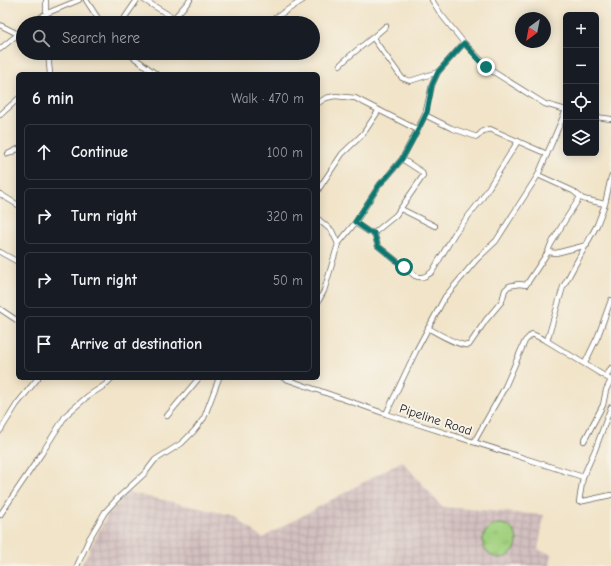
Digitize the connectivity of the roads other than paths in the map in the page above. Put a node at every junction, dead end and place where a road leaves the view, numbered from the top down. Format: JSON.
{"nodes":[{"id":1,"x":46,"y":0,"type":"edge"},
{"id":2,"x":79,"y":0,"type":"edge"},
{"id":3,"x":86,"y":0,"type":"edge"},
{"id":4,"x":137,"y":0,"type":"edge"},
{"id":5,"x":144,"y":0,"type":"edge"},
{"id":6,"x":190,"y":0,"type":"edge"},
{"id":7,"x":303,"y":0,"type":"edge"},
{"id":8,"x":432,"y":0,"type":"edge"},
{"id":9,"x":45,"y":14,"type":"junction"},
{"id":10,"x":42,"y":16,"type":"edge"},
{"id":11,"x":96,"y":16,"type":"edge"},
{"id":12,"x":127,"y":16,"type":"edge"},
{"id":13,"x":171,"y":16,"type":"edge"},
{"id":14,"x":176,"y":16,"type":"edge"},
{"id":15,"x":278,"y":16,"type":"edge"},
{"id":16,"x":0,"y":25,"type":"edge"},
{"id":17,"x":386,"y":26,"type":"dead end"},
{"id":18,"x":16,"y":33,"type":"edge"},
{"id":19,"x":16,"y":36,"type":"edge"},
{"id":20,"x":373,"y":38,"type":"junction"},
{"id":21,"x":464,"y":43,"type":"junction"},
{"id":22,"x":0,"y":49,"type":"edge"},
{"id":23,"x":49,"y":60,"type":"edge"},
{"id":24,"x":137,"y":60,"type":"edge"},
{"id":25,"x":340,"y":65,"type":"dead end"},
{"id":26,"x":50,"y":72,"type":"edge"},
{"id":27,"x":153,"y":72,"type":"edge"},
{"id":28,"x":438,"y":72,"type":"junction"},
{"id":29,"x":16,"y":102,"type":"edge"},
{"id":30,"x":320,"y":102,"type":"edge"},
{"id":31,"x":563,"y":109,"type":"edge"},
{"id":32,"x":379,"y":110,"type":"junction"},
{"id":33,"x":0,"y":115,"type":"edge"},
{"id":34,"x":425,"y":115,"type":"junction"},
{"id":35,"x":563,"y":117,"type":"edge"},
{"id":36,"x":599,"y":118,"type":"edge"},
{"id":37,"x":611,"y":120,"type":"edge"},
{"id":38,"x":418,"y":130,"type":"junction"},
{"id":39,"x":518,"y":141,"type":"junction"},
{"id":40,"x":16,"y":150,"type":"edge"},
{"id":41,"x":8,"y":154,"type":"dead end"},
{"id":42,"x":547,"y":154,"type":"junction"},
{"id":43,"x":402,"y":159,"type":"junction"},
{"id":44,"x":538,"y":175,"type":"junction"},
{"id":45,"x":611,"y":177,"type":"edge"},
{"id":46,"x":320,"y":187,"type":"edge"},
{"id":47,"x":0,"y":194,"type":"edge"},
{"id":48,"x":580,"y":198,"type":"junction"},
{"id":49,"x":16,"y":204,"type":"edge"},
{"id":50,"x":605,"y":204,"type":"junction"},
{"id":51,"x":401,"y":209,"type":"junction"},
{"id":52,"x":320,"y":221,"type":"edge"},
{"id":53,"x":355,"y":222,"type":"junction"},
{"id":54,"x":435,"y":226,"type":"dead end"},
{"id":55,"x":374,"y":233,"type":"junction"},
{"id":56,"x":338,"y":244,"type":"junction"},
{"id":57,"x":586,"y":245,"type":"junction"},
{"id":58,"x":0,"y":252,"type":"edge"},
{"id":59,"x":548,"y":252,"type":"junction"},
{"id":60,"x":16,"y":261,"type":"edge"},
{"id":61,"x":320,"y":298,"type":"edge"},
{"id":62,"x":611,"y":300,"type":"edge"},
{"id":63,"x":0,"y":310,"type":"edge"},
{"id":64,"x":16,"y":320,"type":"edge"},
{"id":65,"x":428,"y":328,"type":"junction"},
{"id":66,"x":547,"y":341,"type":"junction"},
{"id":67,"x":585,"y":363,"type":"junction"},
{"id":68,"x":611,"y":368,"type":"edge"},
{"id":69,"x":609,"y":379,"type":"edge"},
{"id":70,"x":36,"y":380,"type":"edge"},
{"id":71,"x":110,"y":380,"type":"edge"},
{"id":72,"x":197,"y":380,"type":"edge"},
{"id":73,"x":218,"y":380,"type":"edge"},
{"id":74,"x":290,"y":380,"type":"edge"},
{"id":75,"x":297,"y":382,"type":"joint"},
{"id":76,"x":611,"y":406,"type":"edge"},
{"id":77,"x":386,"y":414,"type":"junction"},
{"id":78,"x":167,"y":416,"type":"dead end"},
{"id":79,"x":0,"y":431,"type":"edge"},
{"id":80,"x":584,"y":441,"type":"dead end"},
{"id":81,"x":474,"y":442,"type":"junction"},
{"id":82,"x":583,"y":477,"type":"junction"},
{"id":83,"x":611,"y":495,"type":"edge"},
{"id":84,"x":0,"y":515,"type":"edge"},
{"id":85,"x":77,"y":566,"type":"edge"}],
"edges":[{"from":1,"to":9,"type":"street"},
{"from":2,"to":9,"type":"street"},
{"from":3,"to":11,"type":"street"},
{"from":4,"to":12,"type":"street"},
{"from":5,"to":13,"type":"street"},
{"from":6,"to":14,"type":"street"},
{"from":7,"to":15,"type":"street"},
{"from":8,"to":21,"type":"street"},
{"from":9,"to":10,"type":"street"},
{"from":16,"to":18,"type":"street"},
{"from":17,"to":20,"type":"street"},
{"from":19,"to":22,"type":"street"},
{"from":20,"to":25,"type":"street"},
{"from":20,"to":28,"type":"street"},
{"from":21,"to":28,"type":"street"},
{"from":21,"to":31,"type":"street"},
{"from":23,"to":26,"type":"street"},
{"from":24,"to":27,"type":"street"},
{"from":28,"to":34,"type":"street"},
{"from":29,"to":33,"type":"street"},
{"from":30,"to":32,"type":"street"},
{"from":32,"to":38,"type":"street"},
{"from":32,"to":46,"type":"street"},
{"from":34,"to":38,"type":"street"},
{"from":34,"to":39,"type":"street"},
{"from":35,"to":42,"type":"street"},
{"from":36,"to":37,"type":"street"},
{"from":38,"to":43,"type":"street"},
{"from":39,"to":42,"type":"street"},
{"from":39,"to":55,"type":"street"},
{"from":40,"to":41,"type":"street"},
{"from":42,"to":44,"type":"street"},
{"from":43,"to":51,"type":"street"},
{"from":43,"to":53,"type":"street"},
{"from":44,"to":48,"type":"street"},
{"from":44,"to":65,"type":"street"},
{"from":45,"to":50,"type":"street"},
{"from":47,"to":49,"type":"street"},
{"from":48,"to":50,"type":"street"},
{"from":48,"to":59,"type":"street"},
{"from":50,"to":57,"type":"street"},
{"from":51,"to":54,"type":"street"},
{"from":51,"to":55,"type":"street"},
{"from":52,"to":56,"type":"street"},
{"from":53,"to":55,"type":"street"},
{"from":53,"to":56,"type":"street"},
{"from":56,"to":61,"type":"street"},
{"from":57,"to":59,"type":"street"},
{"from":57,"to":66,"type":"street"},
{"from":58,"to":60,"type":"street"},
{"from":59,"to":65,"type":"street"},
{"from":62,"to":67,"type":"street"},
{"from":63,"to":64,"type":"street"},
{"from":65,"to":77,"type":"street"},
{"from":66,"to":67,"type":"street"},
{"from":66,"to":81,"type":"street"},
{"from":67,"to":69,"type":"street"},
{"from":68,"to":69,"type":"street"},
{"from":69,"to":80,"type":"street"},
{"from":70,"to":79,"type":"street"},
{"from":71,"to":84,"type":"street"},
{"from":72,"to":78,"type":"street"},
{"from":73,"to":85,"type":"street"},
{"from":74,"to":75,"type":"street","name":"Pipeline Road"},
{"from":75,"to":77,"type":"street","name":"Pipeline Road"},
{"from":76,"to":82,"type":"street"},
{"from":77,"to":81,"type":"street","name":"Pipeline Road"},
{"from":81,"to":82,"type":"street","name":"Pipeline Road"},
{"from":82,"to":83,"type":"street"}]}
